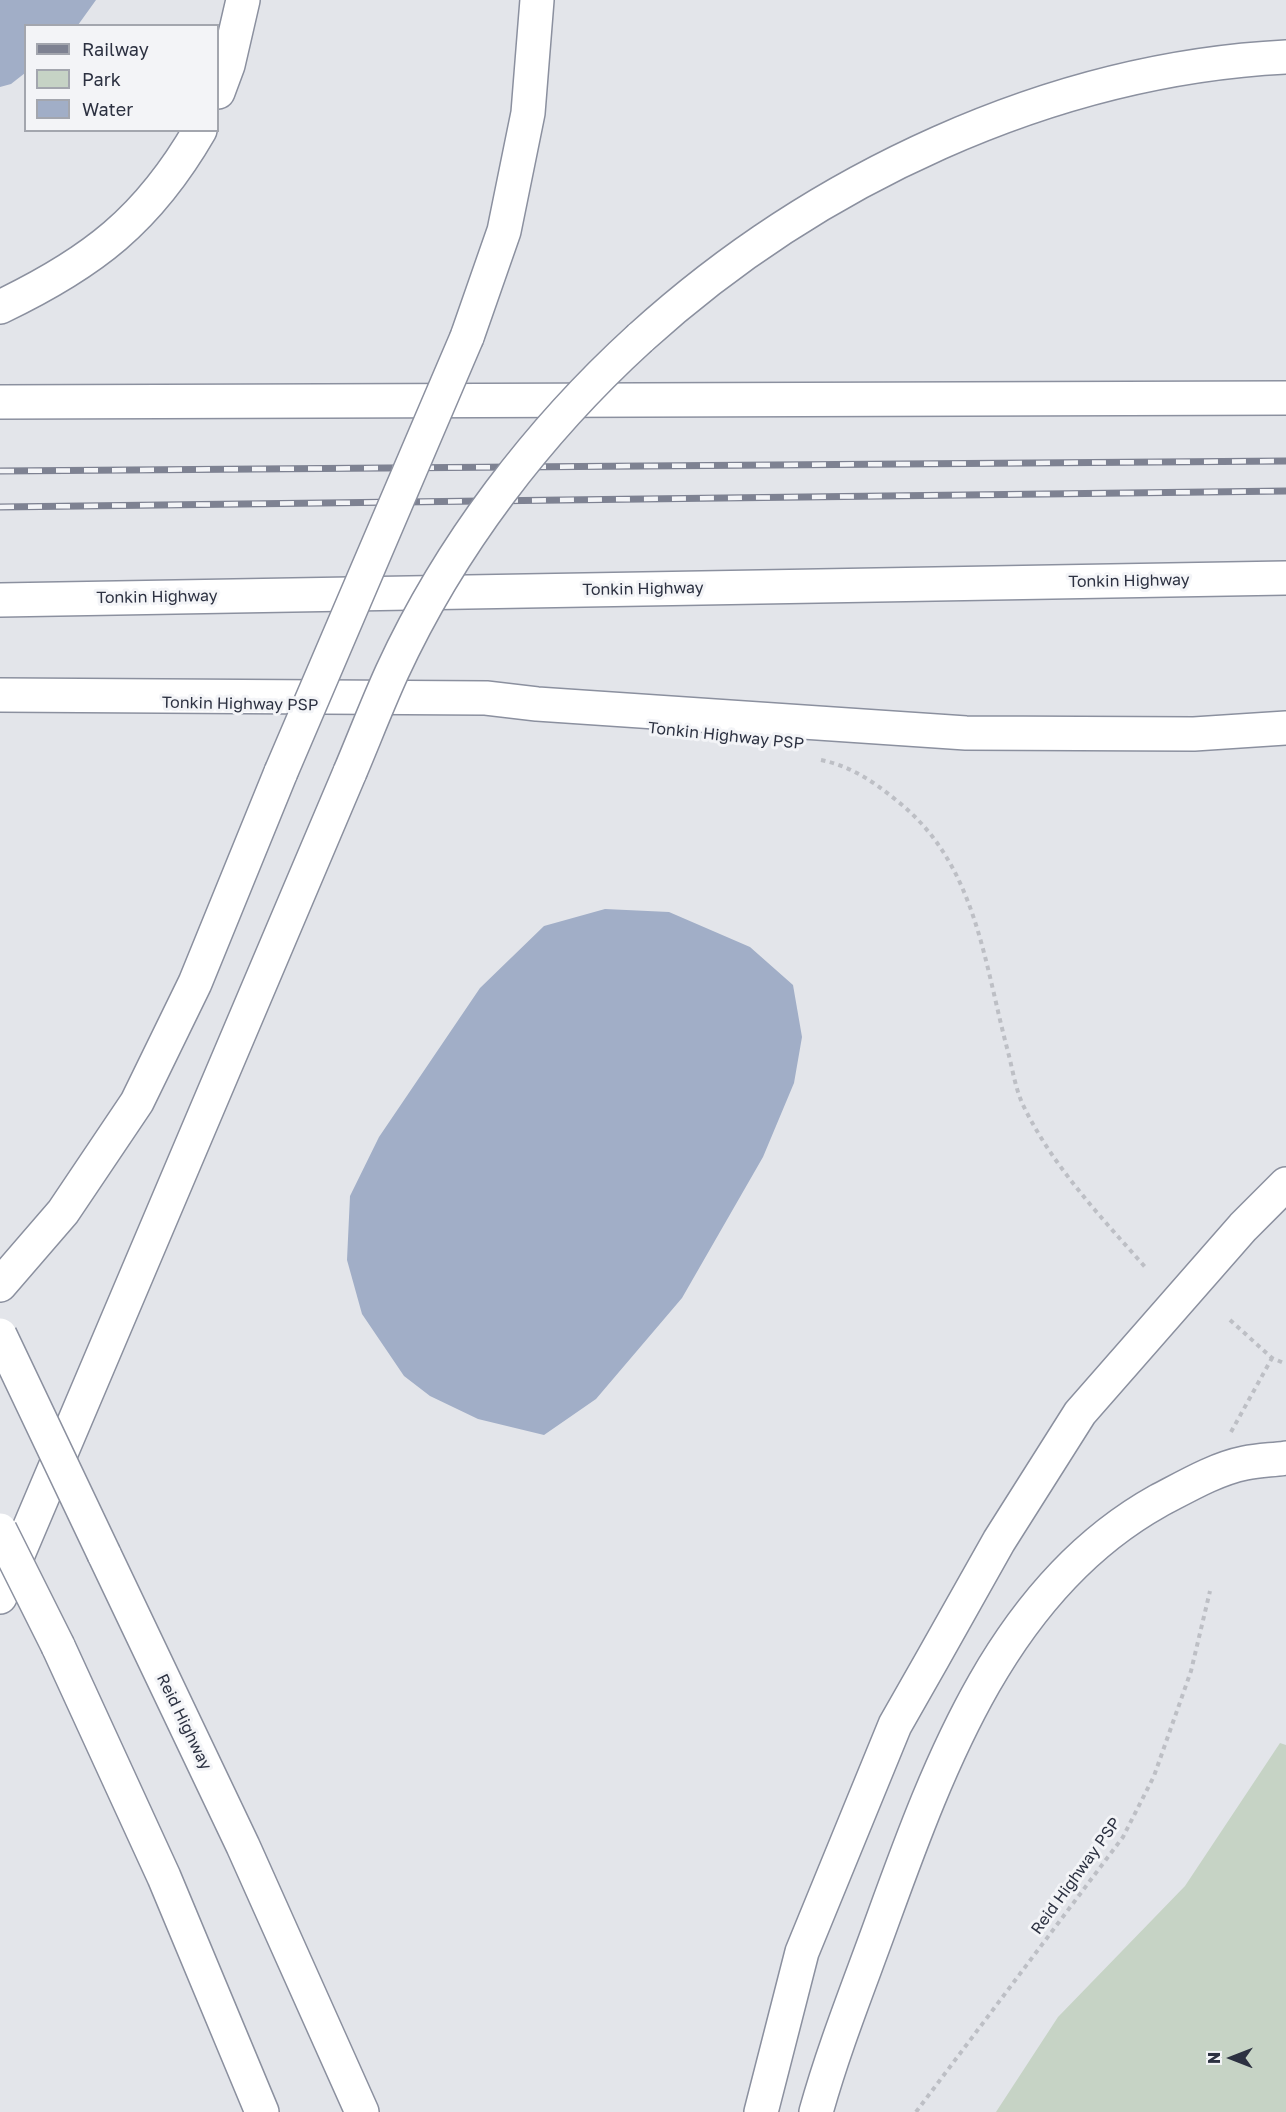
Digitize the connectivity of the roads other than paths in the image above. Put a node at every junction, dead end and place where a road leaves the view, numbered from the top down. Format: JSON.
{"nodes":[{"id":1,"x":243,"y":0,"type":"edge"},
{"id":2,"x":537,"y":0,"type":"edge"},
{"id":3,"x":1286,"y":57,"type":"edge"},
{"id":4,"x":219,"y":89,"type":"edge"},
{"id":5,"x":199,"y":132,"type":"edge"},
{"id":6,"x":0,"y":307,"type":"edge"},
{"id":7,"x":1286,"y":398,"type":"edge"},
{"id":8,"x":0,"y":402,"type":"edge"},
{"id":9,"x":1286,"y":578,"type":"edge"},
{"id":10,"x":0,"y":600,"type":"edge"},
{"id":11,"x":0,"y":695,"type":"edge"},
{"id":12,"x":1286,"y":728,"type":"edge"},
{"id":13,"x":1286,"y":1184,"type":"edge"},
{"id":14,"x":0,"y":1285,"type":"edge"},
{"id":15,"x":0,"y":1335,"type":"edge"},
{"id":16,"x":1286,"y":1458,"type":"edge"},
{"id":17,"x":0,"y":1530,"type":"edge"},
{"id":18,"x":0,"y":1597,"type":"edge"},
{"id":19,"x":262,"y":2112,"type":"edge"},
{"id":20,"x":362,"y":2112,"type":"edge"},
{"id":21,"x":761,"y":2112,"type":"edge"},
{"id":22,"x":816,"y":2112,"type":"edge"}],
"edges":[{"from":1,"to":4,"type":"highway"},
{"from":2,"to":14,"type":"highway","bridge":true},
{"from":3,"to":18,"type":"highway","bridge":true},
{"from":5,"to":6,"type":"highway"},
{"from":7,"to":8,"type":"highway"},
{"from":9,"to":10,"type":"highway","name":"Tonkin Highway"},
{"from":11,"to":12,"type":"highway"},
{"from":13,"to":21,"type":"highway"},
{"from":15,"to":20,"type":"highway","name":"Reid Highway","bridge":true},
{"from":16,"to":22,"type":"highway"},
{"from":17,"to":19,"type":"highway","bridge":true}]}
